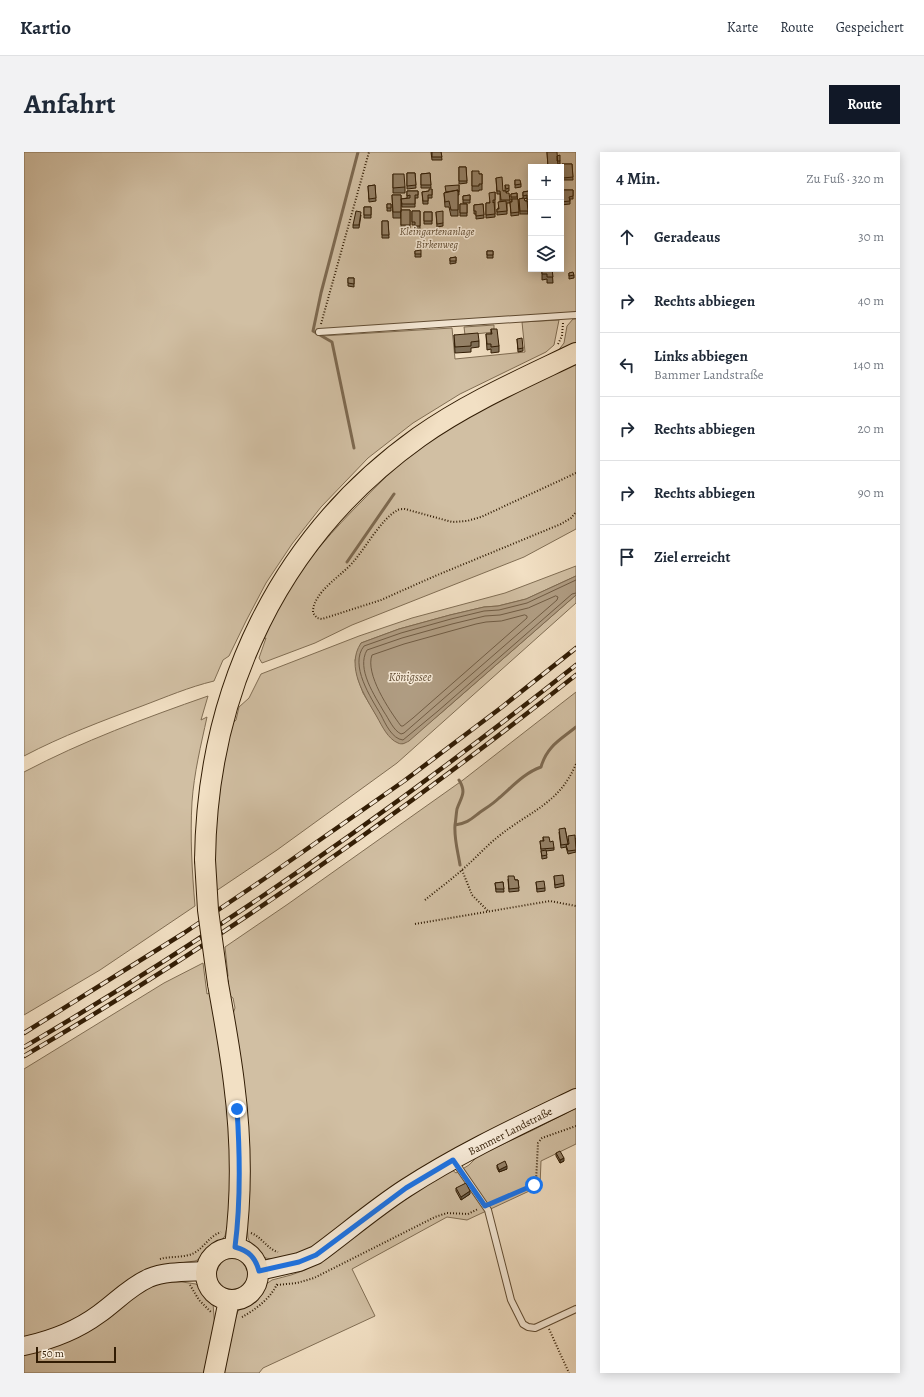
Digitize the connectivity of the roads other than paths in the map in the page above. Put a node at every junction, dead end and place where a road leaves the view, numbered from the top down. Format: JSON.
{"nodes":[{"id":1,"x":576,"y":315,"type":"edge"},
{"id":2,"x":319,"y":332,"type":"road end"},
{"id":3,"x":576,"y":354,"type":"edge"},
{"id":4,"x":576,"y":1098,"type":"edge"},
{"id":5,"x":453,"y":1160,"type":"junction"},
{"id":6,"x":241,"y":1239,"type":"junction"},
{"id":7,"x":259,"y":1271,"type":"junction"},
{"id":8,"x":198,"y":1276,"type":"junction"},
{"id":9,"x":222,"y":1307,"type":"junction"},
{"id":10,"x":576,"y":1309,"type":"edge"},
{"id":11,"x":24,"y":1346,"type":"edge"},
{"id":12,"x":214,"y":1373,"type":"edge"}],
"edges":[{"from":1,"to":2,"type":"lane"},
{"from":3,"to":6,"type":"main road","bridge":true},
{"from":4,"to":5,"type":"main road","name":"Bammer Landstraße"},
{"from":5,"to":7,"type":"main road","name":"Bammer Landstraße"},
{"from":5,"to":10,"type":"lane"},
{"from":6,"to":7,"type":"main road"},
{"from":6,"to":8,"type":"main road"},
{"from":7,"to":9,"type":"main road"},
{"from":8,"to":9,"type":"main road"},
{"from":8,"to":11,"type":"main road"},
{"from":9,"to":12,"type":"main road"}]}
